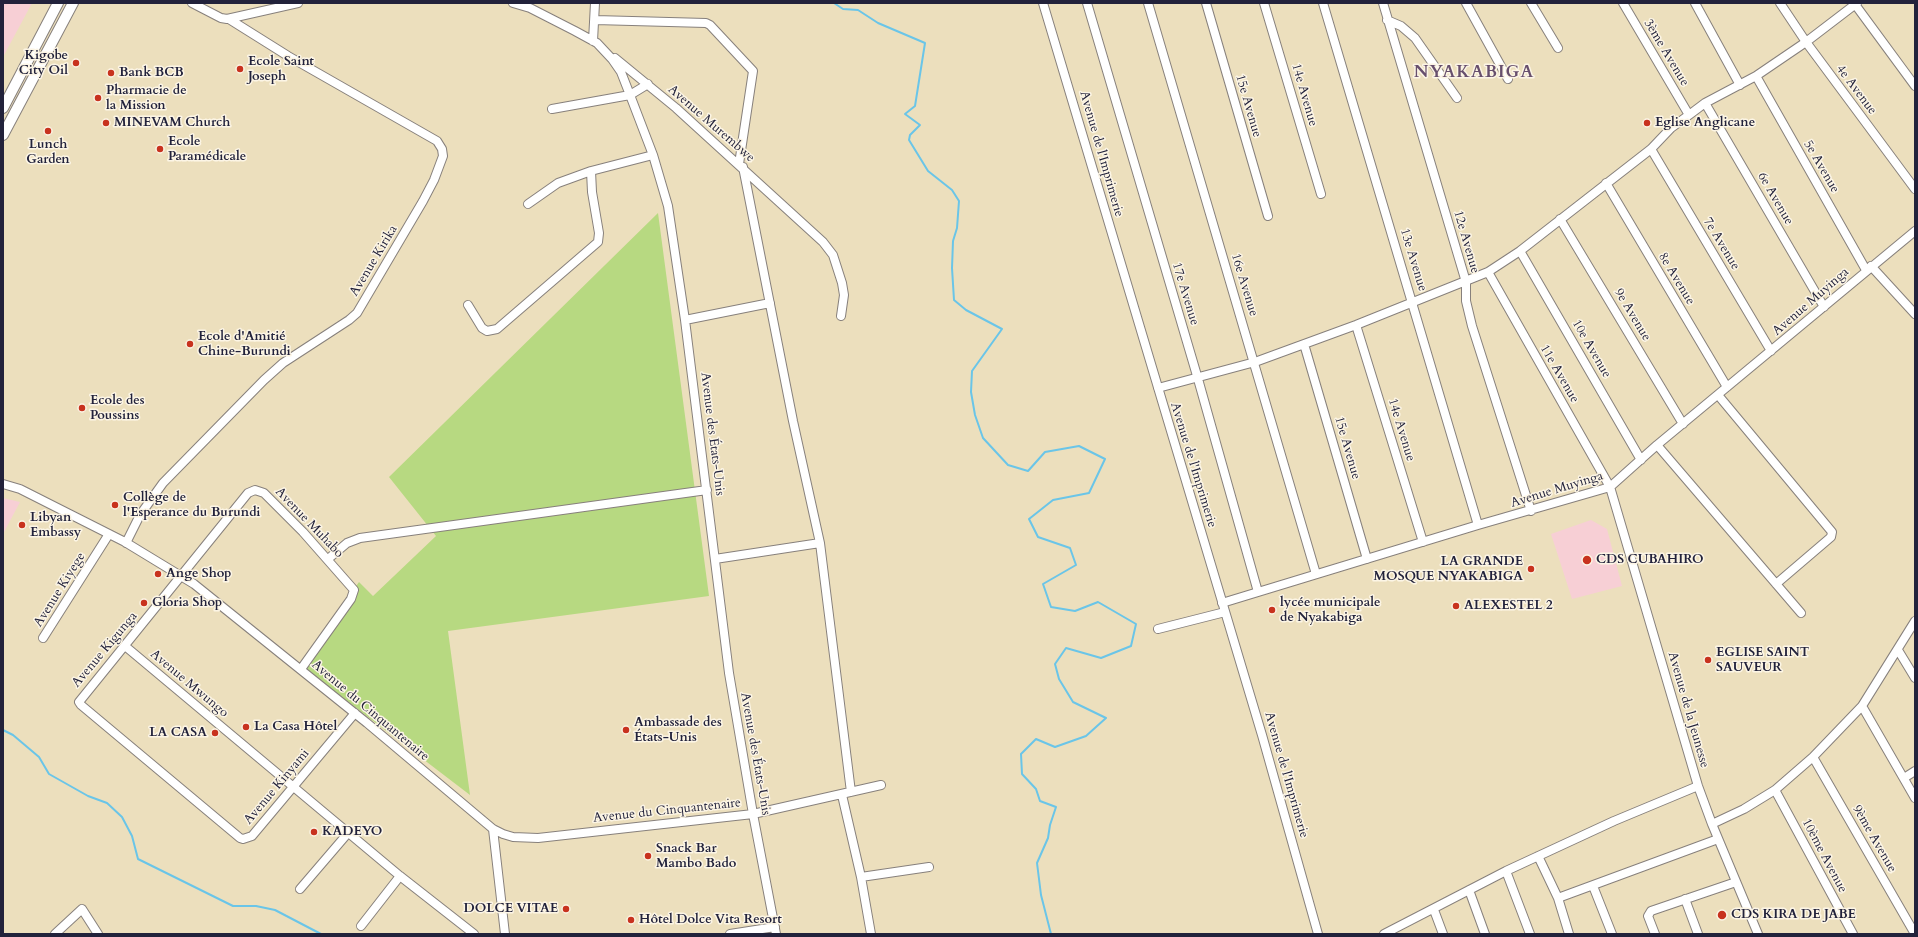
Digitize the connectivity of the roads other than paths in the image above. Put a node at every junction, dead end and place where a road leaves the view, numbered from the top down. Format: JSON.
{"nodes":[{"id":1,"x":58,"y":3,"type":"edge"},
{"id":2,"x":73,"y":3,"type":"edge"},
{"id":3,"x":192,"y":3,"type":"edge"},
{"id":4,"x":298,"y":3,"type":"edge"},
{"id":5,"x":513,"y":3,"type":"edge"},
{"id":6,"x":595,"y":3,"type":"edge"},
{"id":7,"x":1043,"y":3,"type":"edge"},
{"id":8,"x":1087,"y":3,"type":"edge"},
{"id":9,"x":1148,"y":3,"type":"edge"},
{"id":10,"x":1206,"y":3,"type":"edge"},
{"id":11,"x":1264,"y":3,"type":"edge"},
{"id":12,"x":1323,"y":3,"type":"edge"},
{"id":13,"x":1383,"y":3,"type":"edge"},
{"id":14,"x":1466,"y":3,"type":"edge"},
{"id":15,"x":1531,"y":3,"type":"edge"},
{"id":16,"x":1623,"y":3,"type":"edge"},
{"id":17,"x":1694,"y":3,"type":"edge"},
{"id":18,"x":1780,"y":3,"type":"edge"},
{"id":19,"x":1855,"y":4,"type":"edge"},
{"id":20,"x":229,"y":19,"type":"junction"},
{"id":21,"x":595,"y":20,"type":"junction"},
{"id":22,"x":1388,"y":20,"type":"junction"},
{"id":23,"x":593,"y":41,"type":"junction"},
{"id":24,"x":1806,"y":42,"type":"junction"},
{"id":25,"x":1558,"y":48,"type":"dead end"},
{"id":26,"x":605,"y":50,"type":"junction"},
{"id":27,"x":1756,"y":76,"type":"junction"},
{"id":28,"x":1508,"y":79,"type":"dead end"},
{"id":29,"x":648,"y":84,"type":"junction"},
{"id":30,"x":1740,"y":84,"type":"junction"},
{"id":31,"x":1915,"y":86,"type":"edge"},
{"id":32,"x":630,"y":95,"type":"junction"},
{"id":33,"x":1457,"y":98,"type":"dead end"},
{"id":34,"x":1705,"y":103,"type":"junction"},
{"id":35,"x":3,"y":108,"type":"edge"},
{"id":36,"x":552,"y":109,"type":"dead end"},
{"id":37,"x":1689,"y":115,"type":"junction"},
{"id":38,"x":3,"y":135,"type":"edge"},
{"id":39,"x":1651,"y":148,"type":"junction"},
{"id":40,"x":653,"y":155,"type":"junction"},
{"id":41,"x":741,"y":166,"type":"junction"},
{"id":42,"x":591,"y":171,"type":"junction"},
{"id":43,"x":1606,"y":183,"type":"junction"},
{"id":44,"x":1915,"y":189,"type":"edge"},
{"id":45,"x":1321,"y":194,"type":"dead end"},
{"id":46,"x":528,"y":204,"type":"dead end"},
{"id":47,"x":1268,"y":216,"type":"dead end"},
{"id":48,"x":1560,"y":219,"type":"junction"},
{"id":49,"x":1915,"y":231,"type":"edge"},
{"id":50,"x":1520,"y":250,"type":"junction"},
{"id":51,"x":1869,"y":268,"type":"junction"},
{"id":52,"x":1488,"y":272,"type":"junction"},
{"id":53,"x":1466,"y":282,"type":"junction"},
{"id":54,"x":1413,"y":302,"type":"junction"},
{"id":55,"x":770,"y":303,"type":"junction"},
{"id":56,"x":468,"y":306,"type":"dead end"},
{"id":57,"x":1824,"y":307,"type":"junction"},
{"id":58,"x":1915,"y":314,"type":"edge"},
{"id":59,"x":841,"y":316,"type":"dead end"},
{"id":60,"x":685,"y":320,"type":"junction"},
{"id":61,"x":1356,"y":325,"type":"junction"},
{"id":62,"x":1304,"y":344,"type":"junction"},
{"id":63,"x":1771,"y":351,"type":"junction"},
{"id":64,"x":1255,"y":362,"type":"junction"},
{"id":65,"x":1198,"y":379,"type":"junction"},
{"id":66,"x":1158,"y":388,"type":"junction"},
{"id":67,"x":1727,"y":388,"type":"junction"},
{"id":68,"x":1718,"y":395,"type":"junction"},
{"id":69,"x":1683,"y":424,"type":"junction"},
{"id":70,"x":1658,"y":445,"type":"junction"},
{"id":71,"x":1641,"y":460,"type":"junction"},
{"id":72,"x":3,"y":484,"type":"edge"},
{"id":73,"x":1610,"y":487,"type":"junction"},
{"id":74,"x":707,"y":490,"type":"junction"},
{"id":75,"x":1531,"y":511,"type":"junction"},
{"id":76,"x":1478,"y":525,"type":"junction"},
{"id":77,"x":109,"y":534,"type":"junction"},
{"id":78,"x":1423,"y":542,"type":"junction"},
{"id":79,"x":126,"y":543,"type":"junction"},
{"id":80,"x":820,"y":543,"type":"junction"},
{"id":81,"x":328,"y":559,"type":"junction"},
{"id":82,"x":715,"y":559,"type":"junction"},
{"id":83,"x":1367,"y":559,"type":"junction"},
{"id":84,"x":1316,"y":574,"type":"junction"},
{"id":85,"x":182,"y":576,"type":"junction"},
{"id":86,"x":1776,"y":584,"type":"junction"},
{"id":87,"x":1258,"y":592,"type":"junction"},
{"id":88,"x":1222,"y":603,"type":"junction"},
{"id":89,"x":1225,"y":612,"type":"junction"},
{"id":90,"x":1802,"y":613,"type":"dead end"},
{"id":91,"x":1915,"y":621,"type":"edge"},
{"id":92,"x":1158,"y":629,"type":"dead end"},
{"id":93,"x":43,"y":638,"type":"dead end"},
{"id":94,"x":125,"y":646,"type":"junction"},
{"id":95,"x":1898,"y":650,"type":"junction"},
{"id":96,"x":301,"y":669,"type":"junction"},
{"id":97,"x":1915,"y":678,"type":"edge"},
{"id":98,"x":1862,"y":706,"type":"junction"},
{"id":99,"x":355,"y":713,"type":"junction"},
{"id":100,"x":1813,"y":757,"type":"junction"},
{"id":101,"x":1915,"y":771,"type":"edge"},
{"id":102,"x":1904,"y":778,"type":"junction"},
{"id":103,"x":881,"y":784,"type":"dead end"},
{"id":104,"x":293,"y":786,"type":"junction"},
{"id":105,"x":1698,"y":786,"type":"junction"},
{"id":106,"x":1775,"y":790,"type":"junction"},
{"id":107,"x":851,"y":792,"type":"junction"},
{"id":108,"x":842,"y":795,"type":"junction"},
{"id":109,"x":1915,"y":798,"type":"edge"},
{"id":110,"x":753,"y":814,"type":"junction"},
{"id":111,"x":1712,"y":824,"type":"junction"},
{"id":112,"x":493,"y":829,"type":"junction"},
{"id":113,"x":348,"y":833,"type":"junction"},
{"id":114,"x":247,"y":839,"type":"joint"},
{"id":115,"x":1718,"y":839,"type":"junction"},
{"id":116,"x":1538,"y":856,"type":"junction"},
{"id":117,"x":930,"y":867,"type":"dead end"},
{"id":118,"x":1506,"y":871,"type":"junction"},
{"id":119,"x":400,"y":876,"type":"junction"},
{"id":120,"x":861,"y":877,"type":"junction"},
{"id":121,"x":1736,"y":882,"type":"junction"},
{"id":122,"x":1593,"y":886,"type":"junction"},
{"id":123,"x":300,"y":889,"type":"dead end"},
{"id":124,"x":1469,"y":890,"type":"junction"},
{"id":125,"x":1558,"y":898,"type":"junction"},
{"id":126,"x":1685,"y":899,"type":"junction"},
{"id":127,"x":1434,"y":910,"type":"junction"},
{"id":128,"x":360,"y":926,"type":"dead end"},
{"id":129,"x":1400,"y":926,"type":"junction"},
{"id":130,"x":775,"y":931,"type":"edge"},
{"id":131,"x":55,"y":934,"type":"edge"},
{"id":132,"x":98,"y":934,"type":"edge"},
{"id":133,"x":474,"y":934,"type":"edge"},
{"id":134,"x":505,"y":934,"type":"edge"},
{"id":135,"x":730,"y":934,"type":"edge"},
{"id":136,"x":871,"y":934,"type":"edge"},
{"id":137,"x":1318,"y":934,"type":"edge"},
{"id":138,"x":1384,"y":934,"type":"edge"},
{"id":139,"x":1403,"y":934,"type":"edge"},
{"id":140,"x":1443,"y":934,"type":"edge"},
{"id":141,"x":1485,"y":934,"type":"edge"},
{"id":142,"x":1530,"y":934,"type":"edge"},
{"id":143,"x":1568,"y":934,"type":"edge"},
{"id":144,"x":1612,"y":934,"type":"edge"},
{"id":145,"x":1655,"y":934,"type":"edge"},
{"id":146,"x":1698,"y":934,"type":"edge"},
{"id":147,"x":1758,"y":934,"type":"edge"},
{"id":148,"x":1853,"y":934,"type":"edge"},
{"id":149,"x":1915,"y":934,"type":"edge"}],
"edges":[{"from":1,"to":35,"type":"main road"},
{"from":2,"to":38,"type":"main road"},
{"from":3,"to":20,"type":"street"},
{"from":4,"to":20,"type":"street"},
{"from":5,"to":23,"type":"street","name":"Avenue des États-Unis"},
{"from":6,"to":21,"type":"street"},
{"from":7,"to":66,"type":"street","name":"Avenue de l'Imprimerie"},
{"from":8,"to":65,"type":"street","name":"17e Avenue"},
{"from":9,"to":64,"type":"street","name":"16e Avenue"},
{"from":10,"to":47,"type":"street","name":"15e Avenue"},
{"from":11,"to":45,"type":"street","name":"14e Avenue"},
{"from":12,"to":54,"type":"street","name":"13e Avenue"},
{"from":13,"to":22,"type":"street","name":"12e Avenue"},
{"from":14,"to":28,"type":"street"},
{"from":15,"to":25,"type":"street"},
{"from":16,"to":37,"type":"street","name":"3ème Avenue"},
{"from":17,"to":30,"type":"street"},
{"from":18,"to":24,"type":"street","name":"4e Avenue"},
{"from":19,"to":24,"type":"street"},
{"from":19,"to":31,"type":"street"},
{"from":20,"to":79,"type":"street","name":"Avenue Kirika"},
{"from":21,"to":23,"type":"street"},
{"from":21,"to":41,"type":"street"},
{"from":22,"to":33,"type":"street"},
{"from":22,"to":53,"type":"street","name":"12e Avenue"},
{"from":23,"to":26,"type":"street","name":"Avenue des États-Unis"},
{"from":24,"to":27,"type":"street"},
{"from":24,"to":44,"type":"street","name":"4e Avenue"},
{"from":26,"to":29,"type":"street","name":"Avenue Murembwe"},
{"from":26,"to":32,"type":"street","name":"Avenue des États-Unis"},
{"from":27,"to":30,"type":"street"},
{"from":27,"to":51,"type":"street","name":"5e Avenue"},
{"from":29,"to":32,"type":"street"},
{"from":29,"to":41,"type":"street","name":"Avenue Murembwe"},
{"from":30,"to":34,"type":"street"},
{"from":32,"to":36,"type":"street"},
{"from":32,"to":40,"type":"street","name":"Avenue des États-Unis"},
{"from":34,"to":37,"type":"street"},
{"from":34,"to":57,"type":"street","name":"6e Avenue"},
{"from":37,"to":39,"type":"street"},
{"from":39,"to":43,"type":"street"},
{"from":39,"to":63,"type":"street","name":"7e Avenue"},
{"from":40,"to":42,"type":"street"},
{"from":40,"to":60,"type":"street","name":"Avenue des États-Unis"},
{"from":41,"to":55,"type":"street"},
{"from":41,"to":59,"type":"street","name":"Avenue Murembwe"},
{"from":42,"to":46,"type":"street"},
{"from":42,"to":56,"type":"street"},
{"from":43,"to":48,"type":"street"},
{"from":43,"to":67,"type":"street","name":"8e Avenue"},
{"from":48,"to":50,"type":"street"},
{"from":48,"to":69,"type":"street","name":"9e Avenue"},
{"from":49,"to":51,"type":"street","name":"Avenue Muyinga"},
{"from":50,"to":52,"type":"street"},
{"from":50,"to":71,"type":"street","name":"10e Avenue"},
{"from":51,"to":57,"type":"street","name":"Avenue Muyinga"},
{"from":51,"to":58,"type":"street","name":"5e Avenue"},
{"from":52,"to":53,"type":"street"},
{"from":52,"to":73,"type":"street","name":"11e Avenue"},
{"from":53,"to":54,"type":"street"},
{"from":53,"to":75,"type":"street","name":"12e Avenue"},
{"from":54,"to":61,"type":"street"},
{"from":54,"to":76,"type":"street","name":"13e Avenue"},
{"from":55,"to":60,"type":"street"},
{"from":55,"to":80,"type":"street"},
{"from":57,"to":63,"type":"street","name":"Avenue Muyinga"},
{"from":60,"to":74,"type":"street","name":"Avenue des États-Unis"},
{"from":61,"to":62,"type":"street"},
{"from":61,"to":78,"type":"street","name":"14e Avenue"},
{"from":62,"to":64,"type":"street"},
{"from":62,"to":83,"type":"street","name":"15e Avenue"},
{"from":63,"to":67,"type":"street","name":"Avenue Muyinga"},
{"from":64,"to":65,"type":"street"},
{"from":64,"to":84,"type":"street","name":"16e Avenue"},
{"from":65,"to":66,"type":"street"},
{"from":65,"to":87,"type":"street","name":"17e Avenue"},
{"from":66,"to":88,"type":"street","name":"Avenue de l'Imprimerie"},
{"from":67,"to":68,"type":"street","name":"Avenue Muyinga"},
{"from":68,"to":69,"type":"street","name":"Avenue Muyinga"},
{"from":68,"to":86,"type":"street"},
{"from":69,"to":70,"type":"street","name":"Avenue Muyinga"},
{"from":70,"to":71,"type":"street","name":"Avenue Muyinga"},
{"from":70,"to":86,"type":"street"},
{"from":71,"to":73,"type":"street","name":"Avenue Muyinga"},
{"from":72,"to":77,"type":"street","name":"Avenue du Cinquantenaire"},
{"from":73,"to":75,"type":"street","name":"Avenue Muyinga"},
{"from":73,"to":105,"type":"street","name":"Avenue de la Jeunesse"},
{"from":74,"to":81,"type":"street"},
{"from":74,"to":82,"type":"street","name":"Avenue des États-Unis"},
{"from":75,"to":76,"type":"street","name":"Avenue Muyinga"},
{"from":76,"to":78,"type":"street","name":"Avenue Muyinga"},
{"from":77,"to":79,"type":"street","name":"Avenue du Cinquantenaire"},
{"from":77,"to":93,"type":"street","name":"Avenue Kiyege"},
{"from":78,"to":83,"type":"street","name":"Avenue Muyinga"},
{"from":79,"to":85,"type":"street","name":"Avenue du Cinquantenaire"},
{"from":80,"to":82,"type":"street"},
{"from":80,"to":107,"type":"street"},
{"from":81,"to":85,"type":"street","name":"Avenue Muhabo"},
{"from":81,"to":96,"type":"street","name":"Avenue Muhabo"},
{"from":82,"to":110,"type":"street","name":"Avenue des États-Unis"},
{"from":83,"to":84,"type":"street","name":"Avenue Muyinga"},
{"from":84,"to":87,"type":"street","name":"Avenue Muyinga"},
{"from":85,"to":94,"type":"street","name":"Avenue Kigunga"},
{"from":85,"to":96,"type":"street","name":"Avenue du Cinquantenaire"},
{"from":86,"to":90,"type":"street"},
{"from":87,"to":88,"type":"street","name":"Avenue Muyinga"},
{"from":88,"to":89,"type":"street","name":"Avenue de l'Imprimerie"},
{"from":89,"to":92,"type":"street"},
{"from":89,"to":137,"type":"street","name":"Avenue de l'Imprimerie"},
{"from":91,"to":95,"type":"street"},
{"from":94,"to":104,"type":"street","name":"Avenue Mwungo"},
{"from":94,"to":114,"type":"street","name":"Avenue Kigunga"},
{"from":95,"to":97,"type":"street"},
{"from":95,"to":98,"type":"street"},
{"from":96,"to":99,"type":"street","name":"Avenue du Cinquantenaire"},
{"from":98,"to":100,"type":"street"},
{"from":98,"to":102,"type":"street"},
{"from":99,"to":104,"type":"street","name":"Avenue Kinyami"},
{"from":99,"to":112,"type":"street","name":"Avenue du Cinquantenaire"},
{"from":100,"to":106,"type":"street"},
{"from":100,"to":149,"type":"street","name":"9ème Avenue"},
{"from":101,"to":102,"type":"street"},
{"from":102,"to":109,"type":"street"},
{"from":103,"to":107,"type":"street","name":"Avenue du Cinquantenaire"},
{"from":104,"to":113,"type":"street","name":"Avenue Mwungo"},
{"from":104,"to":114,"type":"street","name":"Avenue Kinyami"},
{"from":105,"to":111,"type":"street","name":"Avenue de la Jeunesse"},
{"from":105,"to":116,"type":"street"},
{"from":106,"to":111,"type":"street"},
{"from":106,"to":148,"type":"street","name":"10ème Avenue"},
{"from":107,"to":108,"type":"street","name":"Avenue du Cinquantenaire"},
{"from":108,"to":110,"type":"street","name":"Avenue du Cinquantenaire"},
{"from":108,"to":120,"type":"street"},
{"from":110,"to":112,"type":"street","name":"Avenue du Cinquantenaire"},
{"from":110,"to":130,"type":"street","name":"Avenue des États-Unis"},
{"from":111,"to":115,"type":"street","name":"Avenue de la Jeunesse"},
{"from":112,"to":134,"type":"street"},
{"from":113,"to":119,"type":"street","name":"Avenue Mwungo"},
{"from":113,"to":123,"type":"street"},
{"from":115,"to":121,"type":"street","name":"Avenue de la Jeunesse"},
{"from":115,"to":122,"type":"street"},
{"from":116,"to":118,"type":"street"},
{"from":116,"to":125,"type":"street"},
{"from":117,"to":120,"type":"street"},
{"from":118,"to":124,"type":"street"},
{"from":118,"to":142,"type":"street"},
{"from":119,"to":128,"type":"street"},
{"from":119,"to":133,"type":"street","name":"Avenue Mwungo"},
{"from":120,"to":136,"type":"street"},
{"from":121,"to":126,"type":"street"},
{"from":121,"to":147,"type":"street","name":"Avenue de la Jeunesse"},
{"from":122,"to":125,"type":"street"},
{"from":122,"to":144,"type":"street"},
{"from":124,"to":127,"type":"street"},
{"from":124,"to":141,"type":"street"},
{"from":125,"to":143,"type":"street"},
{"from":126,"to":145,"type":"street"},
{"from":126,"to":146,"type":"street"},
{"from":127,"to":129,"type":"street"},
{"from":127,"to":140,"type":"street"},
{"from":129,"to":138,"type":"street"},
{"from":129,"to":139,"type":"street"},
{"from":130,"to":135,"type":"street"},
{"from":131,"to":132,"type":"street"}]}
